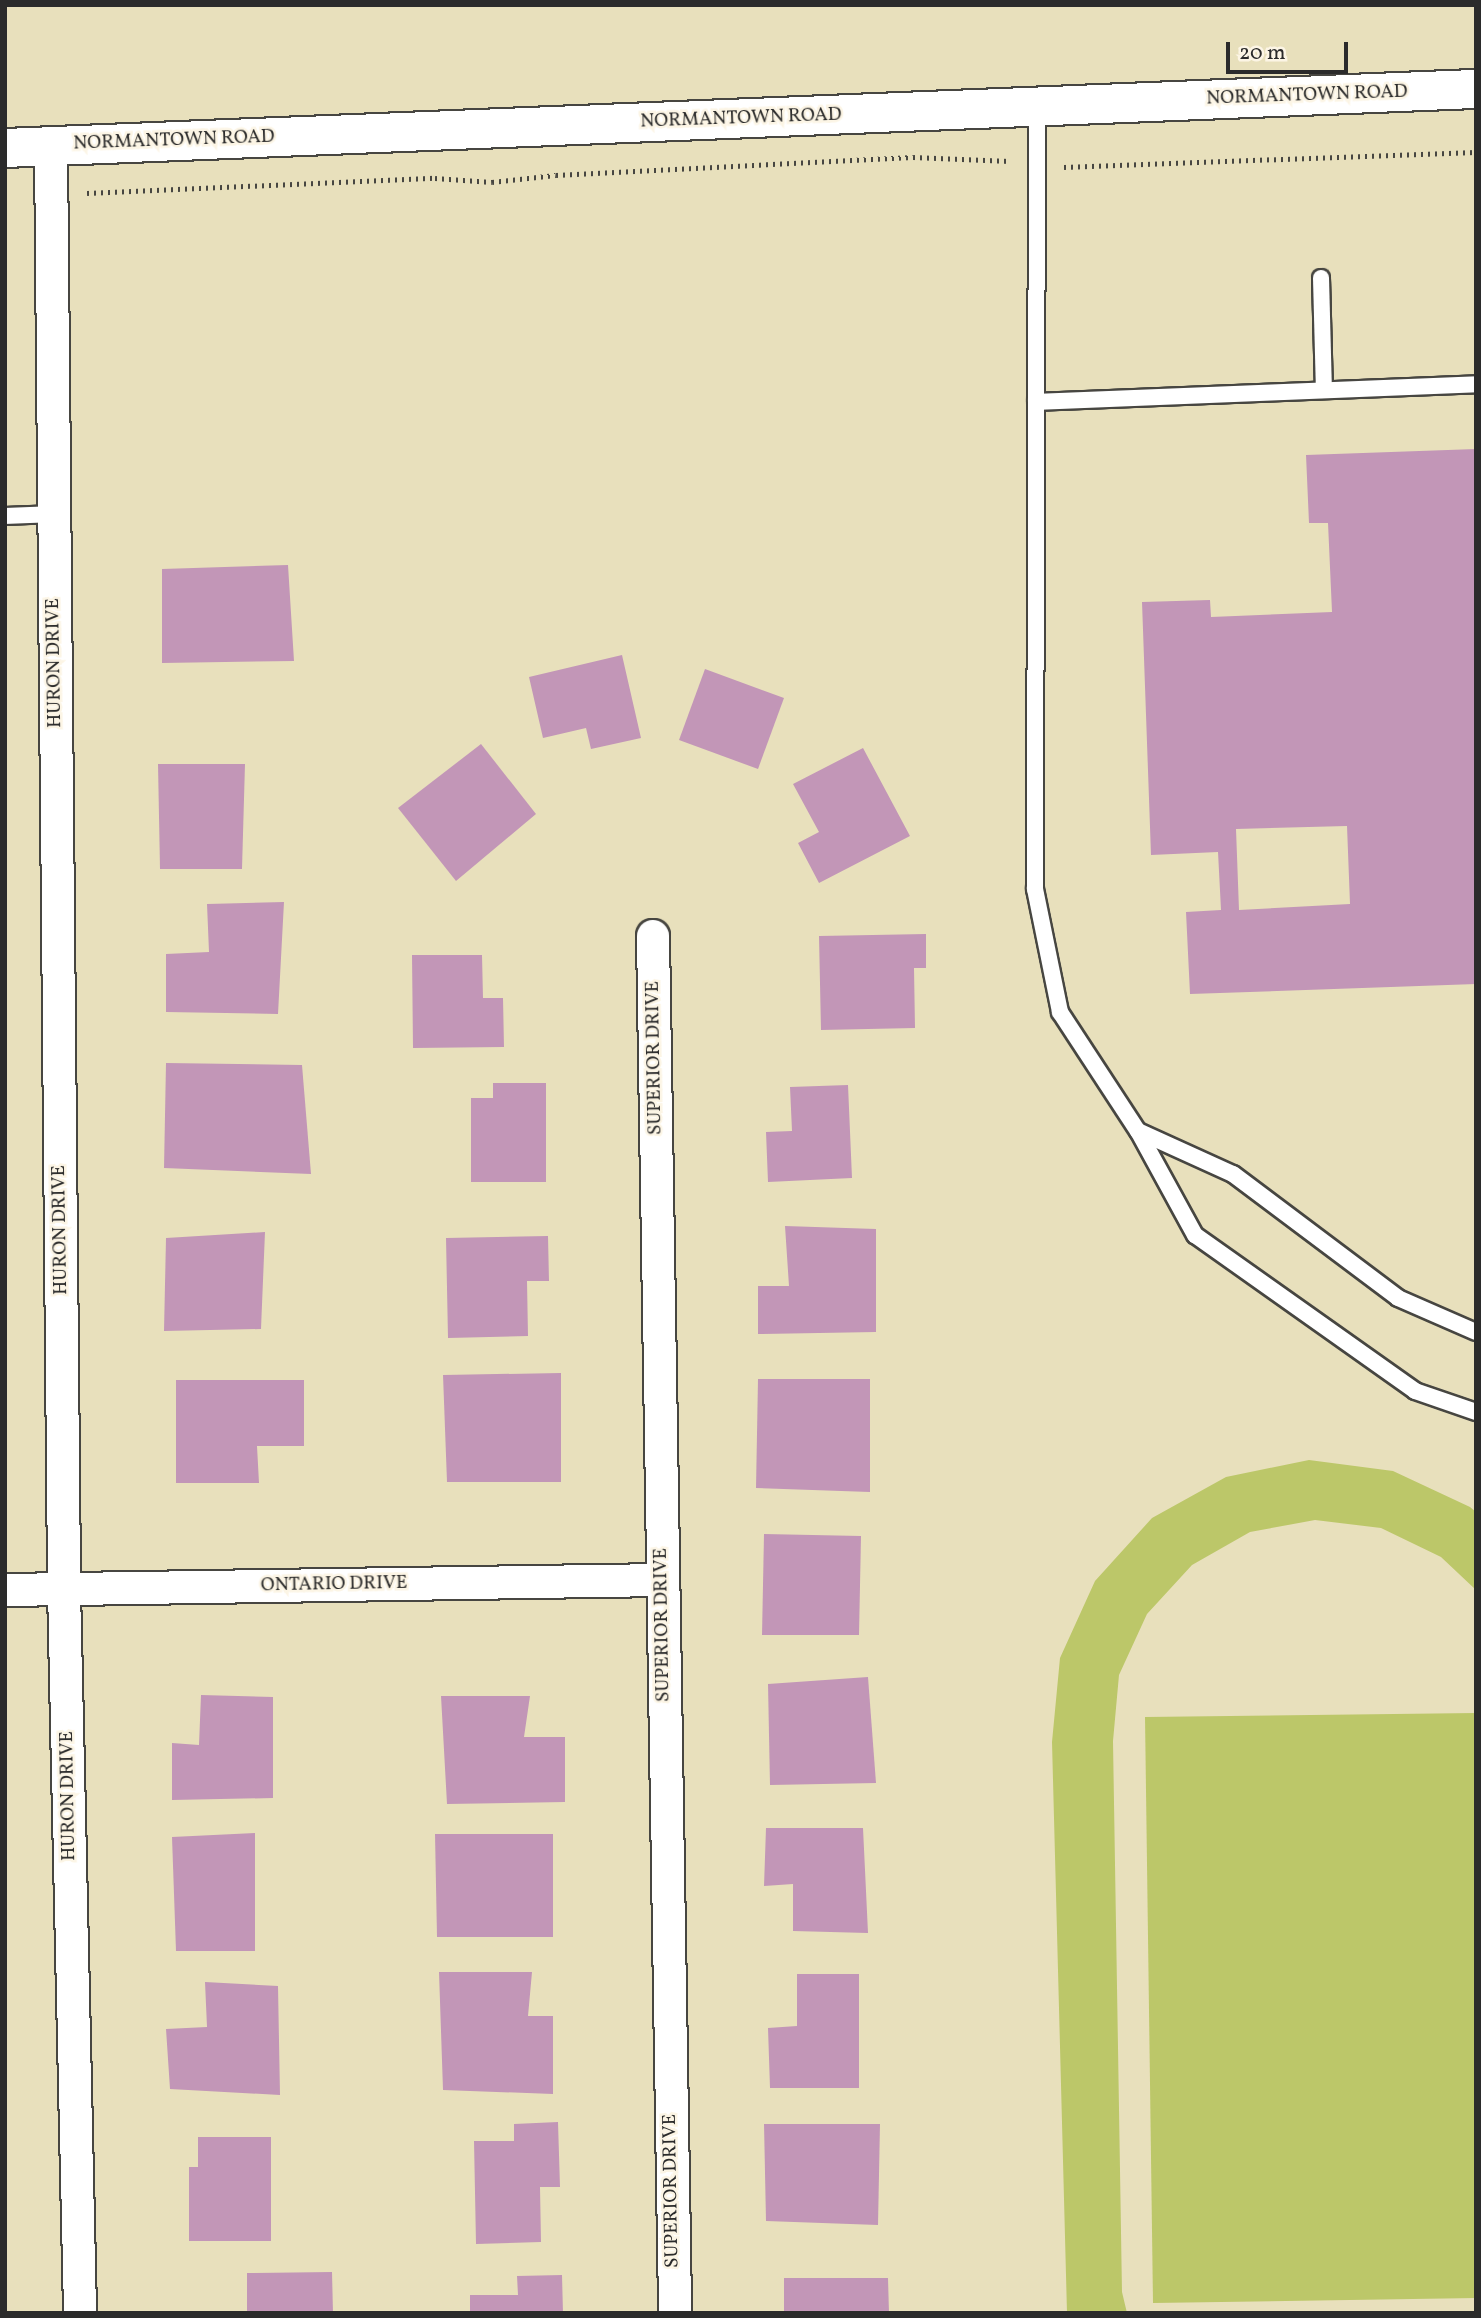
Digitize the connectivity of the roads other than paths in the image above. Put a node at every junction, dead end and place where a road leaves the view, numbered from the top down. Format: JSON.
{"nodes":[{"id":1,"x":1476,"y":89,"type":"edge"},
{"id":2,"x":1037,"y":107,"type":"junction"},
{"id":3,"x":51,"y":146,"type":"junction"},
{"id":4,"x":5,"y":148,"type":"edge"},
{"id":5,"x":1321,"y":278,"type":"dead end"},
{"id":6,"x":1476,"y":384,"type":"edge"},
{"id":7,"x":1324,"y":390,"type":"junction"},
{"id":8,"x":1036,"y":402,"type":"junction"},
{"id":9,"x":54,"y":514,"type":"junction"},
{"id":10,"x":5,"y":516,"type":"edge"},
{"id":11,"x":653,"y":936,"type":"dead end"},
{"id":12,"x":1138,"y":1131,"type":"junction"},
{"id":13,"x":1476,"y":1332,"type":"edge"},
{"id":14,"x":1476,"y":1412,"type":"edge"},
{"id":15,"x":662,"y":1580,"type":"junction"},
{"id":16,"x":64,"y":1589,"type":"junction"},
{"id":17,"x":5,"y":1590,"type":"edge"},
{"id":18,"x":80,"y":2313,"type":"edge"},
{"id":19,"x":675,"y":2313,"type":"edge"}],
"edges":[{"from":1,"to":2,"type":"street","name":"NORMANTOWN ROAD"},
{"from":2,"to":3,"type":"street","name":"NORMANTOWN ROAD"},
{"from":2,"to":8,"type":"lane"},
{"from":3,"to":4,"type":"street","name":"NORMANTOWN ROAD"},
{"from":3,"to":9,"type":"street","name":"HURON DRIVE"},
{"from":5,"to":7,"type":"lane"},
{"from":6,"to":7,"type":"lane"},
{"from":7,"to":8,"type":"lane"},
{"from":8,"to":12,"type":"lane"},
{"from":9,"to":10,"type":"lane"},
{"from":9,"to":16,"type":"street","name":"HURON DRIVE"},
{"from":11,"to":15,"type":"street","name":"SUPERIOR DRIVE"},
{"from":12,"to":13,"type":"lane"},
{"from":12,"to":14,"type":"lane"},
{"from":15,"to":16,"type":"street","name":"ONTARIO DRIVE"},
{"from":15,"to":19,"type":"street","name":"SUPERIOR DRIVE"},
{"from":16,"to":17,"type":"street","name":"ONTARIO DRIVE"},
{"from":16,"to":18,"type":"street","name":"HURON DRIVE"}]}
